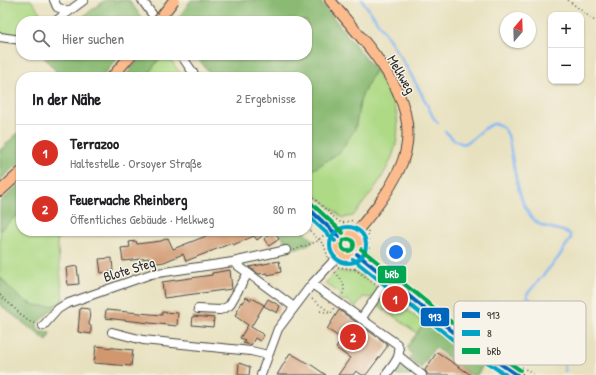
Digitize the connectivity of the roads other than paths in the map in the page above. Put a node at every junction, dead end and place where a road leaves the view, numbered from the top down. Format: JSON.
{"nodes":[{"id":1,"x":54,"y":0,"type":"edge"},
{"id":2,"x":142,"y":0,"type":"edge"},
{"id":3,"x":174,"y":0,"type":"edge"},
{"id":4,"x":330,"y":0,"type":"edge"},
{"id":5,"x":80,"y":1,"type":"edge"},
{"id":6,"x":68,"y":12,"type":"junction"},
{"id":7,"x":63,"y":16,"type":"edge"},
{"id":8,"x":153,"y":16,"type":"edge"},
{"id":9,"x":161,"y":16,"type":"edge"},
{"id":10,"x":0,"y":37,"type":"edge"},
{"id":11,"x":16,"y":39,"type":"edge"},
{"id":12,"x":127,"y":60,"type":"edge"},
{"id":13,"x":184,"y":60,"type":"edge"},
{"id":14,"x":116,"y":72,"type":"edge"},
{"id":15,"x":193,"y":72,"type":"edge"},
{"id":16,"x":16,"y":177,"type":"edge"},
{"id":17,"x":0,"y":191,"type":"edge"},
{"id":18,"x":312,"y":212,"type":"edge"},
{"id":19,"x":354,"y":235,"type":"junction"},
{"id":20,"x":339,"y":237,"type":"junction"},
{"id":21,"x":286,"y":250,"type":"road end"},
{"id":22,"x":340,"y":254,"type":"junction"},
{"id":23,"x":357,"y":254,"type":"junction"},
{"id":24,"x":233,"y":262,"type":"junction"},
{"id":25,"x":248,"y":273,"type":"junction"},
{"id":26,"x":388,"y":280,"type":"junction"},
{"id":27,"x":312,"y":284,"type":"junction"},
{"id":28,"x":294,"y":307,"type":"junction"},
{"id":29,"x":198,"y":309,"type":"dead end"},
{"id":30,"x":361,"y":319,"type":"junction"},
{"id":31,"x":43,"y":326,"type":"road end"},
{"id":32,"x":112,"y":332,"type":"dead end"},
{"id":33,"x":454,"y":332,"type":"edge"},
{"id":34,"x":268,"y":355,"type":"junction"},
{"id":35,"x":399,"y":356,"type":"junction"},
{"id":36,"x":261,"y":375,"type":"edge"},
{"id":37,"x":386,"y":375,"type":"edge"},
{"id":38,"x":422,"y":375,"type":"edge"}],
"edges":[{"from":1,"to":6,"type":"street"},
{"from":2,"to":8,"type":"street"},
{"from":3,"to":9,"type":"main road","bridge":true},
{"from":4,"to":19,"type":"main road","name":"Melkweg"},
{"from":5,"to":6,"type":"street"},
{"from":6,"to":7,"type":"street"},
{"from":10,"to":11,"type":"street"},
{"from":12,"to":14,"type":"main road"},
{"from":13,"to":15,"type":"street"},
{"from":16,"to":17,"type":"main road"},
{"from":18,"to":20,"type":"street"},
{"from":19,"to":20,"type":"main road"},
{"from":19,"to":23,"type":"main road"},
{"from":20,"to":22,"type":"main road"},
{"from":21,"to":24,"type":"street","name":"Blote Steg"},
{"from":22,"to":23,"type":"main road"},
{"from":22,"to":27,"type":"street"},
{"from":23,"to":26,"type":"main road"},
{"from":24,"to":25,"type":"street"},
{"from":24,"to":31,"type":"street","name":"Blote Steg"},
{"from":25,"to":28,"type":"street"},
{"from":25,"to":29,"type":"street"},
{"from":26,"to":30,"type":"street"},
{"from":26,"to":33,"type":"main road"},
{"from":27,"to":28,"type":"street"},
{"from":27,"to":30,"type":"street"},
{"from":28,"to":34,"type":"street"},
{"from":30,"to":35,"type":"street"},
{"from":32,"to":34,"type":"street"},
{"from":34,"to":36,"type":"street"},
{"from":35,"to":37,"type":"street"},
{"from":35,"to":38,"type":"street"}]}
